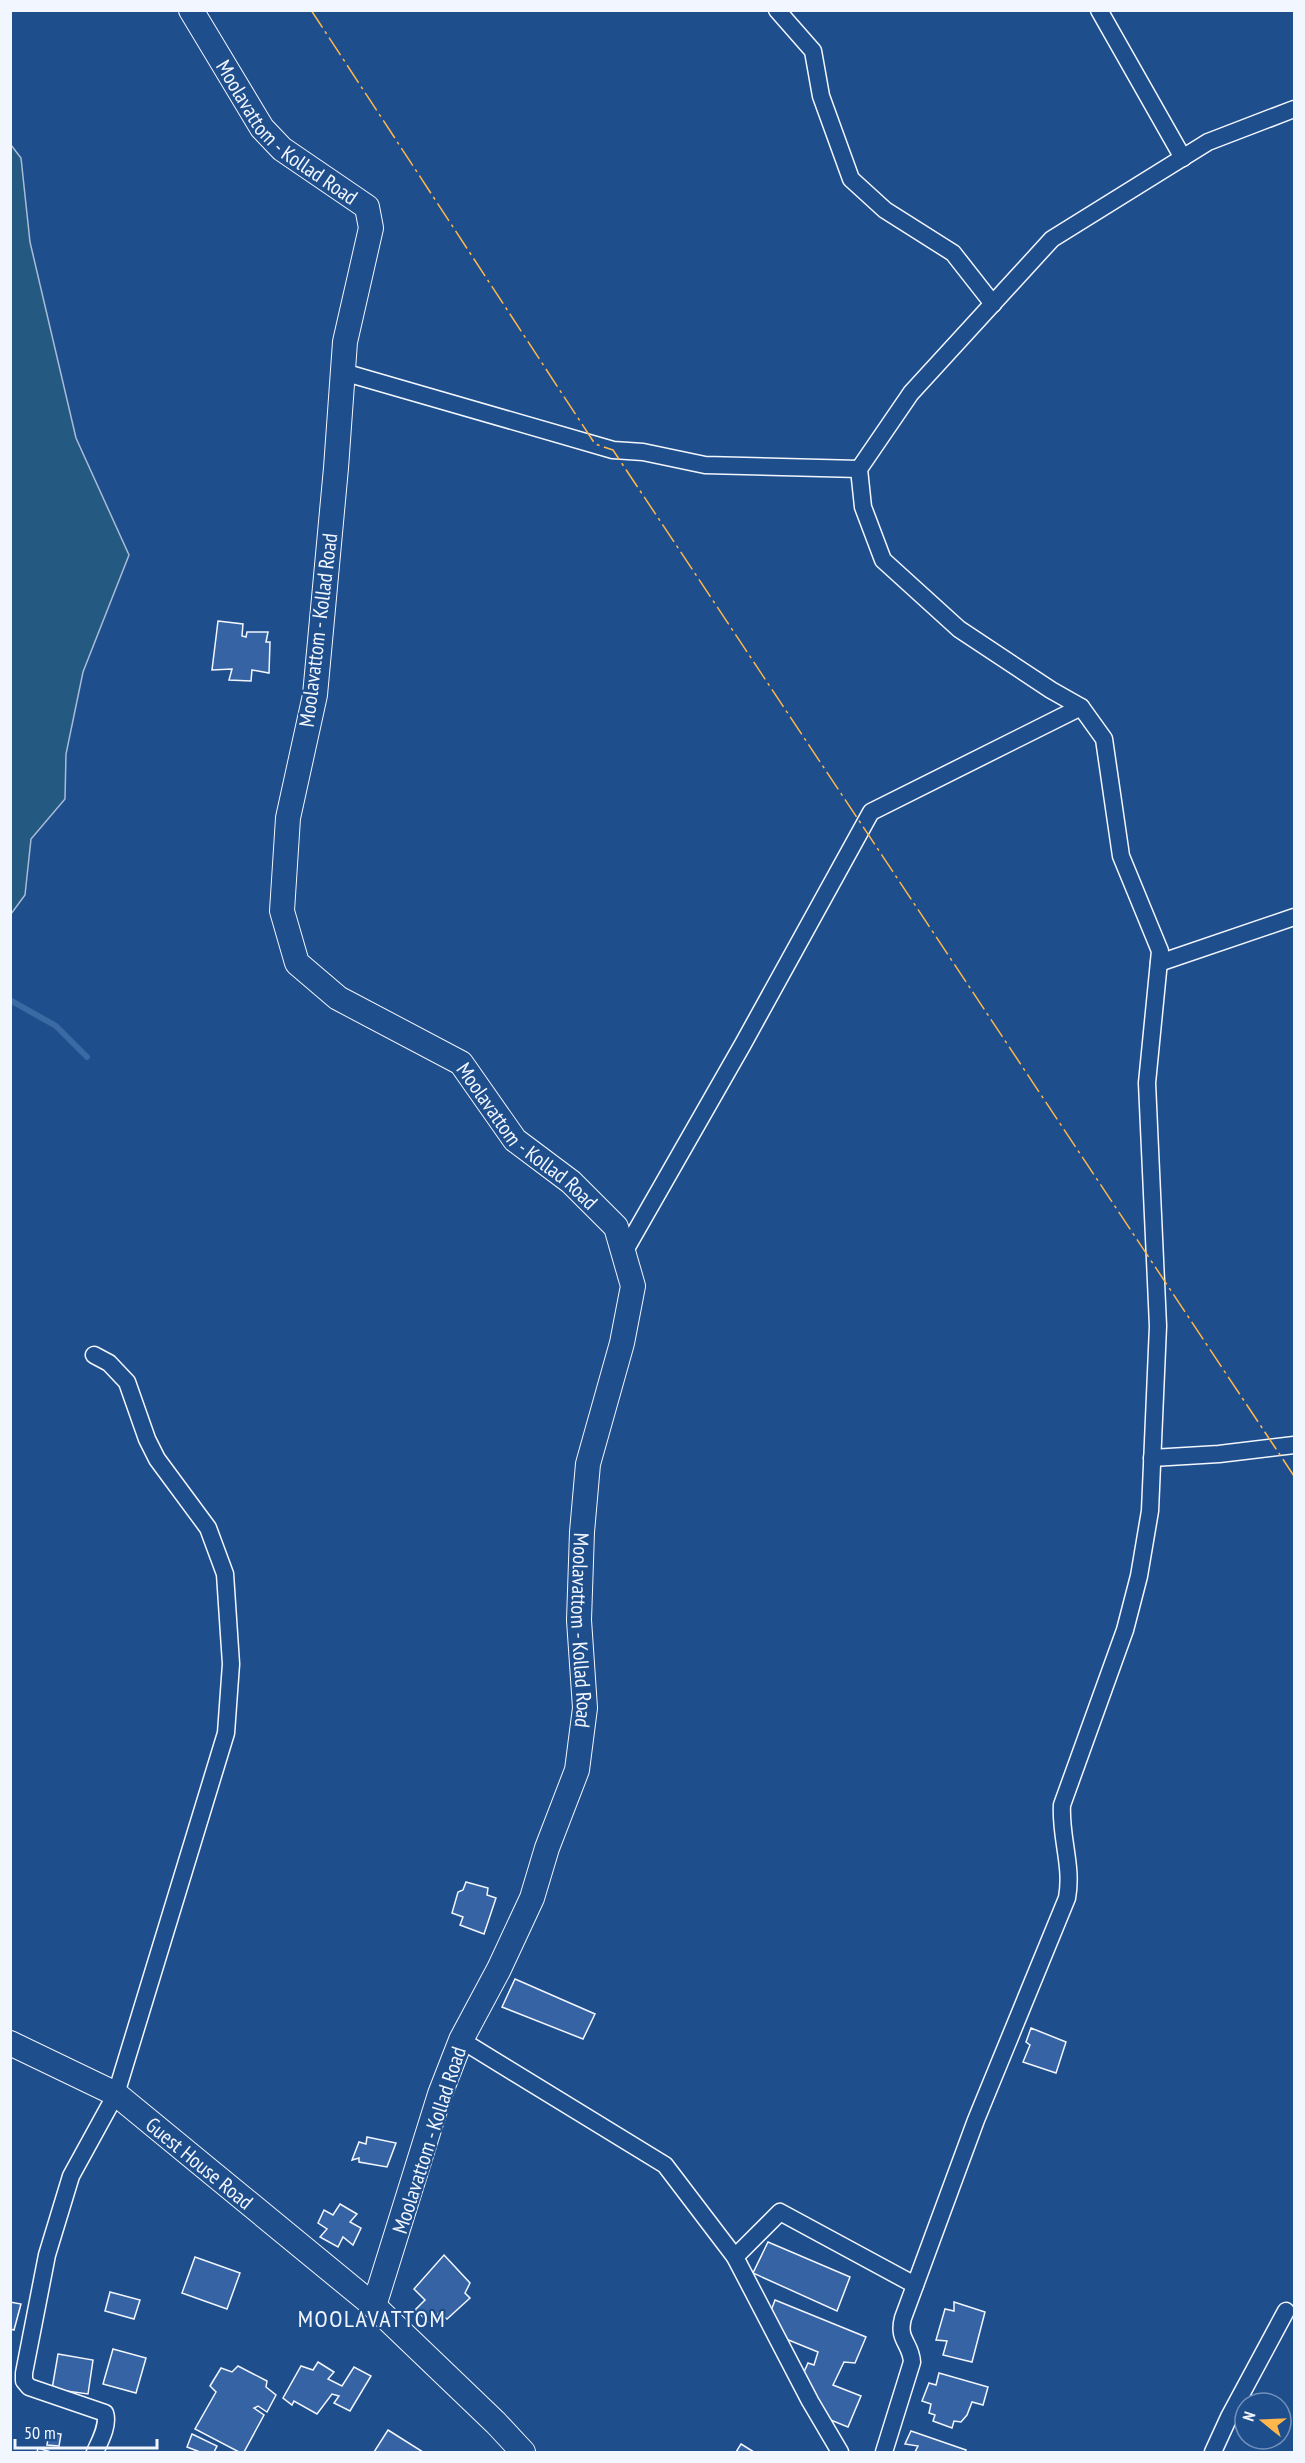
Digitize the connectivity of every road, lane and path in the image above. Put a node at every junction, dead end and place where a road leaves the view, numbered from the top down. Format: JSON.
{"nodes":[{"id":1,"x":191,"y":10,"type":"edge"},
{"id":2,"x":777,"y":10,"type":"edge"},
{"id":3,"x":1099,"y":10,"type":"edge"},
{"id":4,"x":1294,"y":109,"type":"edge"},
{"id":5,"x":1183,"y":158,"type":"junction"},
{"id":6,"x":993,"y":304,"type":"junction"},
{"id":7,"x":343,"y":372,"type":"junction"},
{"id":8,"x":859,"y":469,"type":"junction"},
{"id":9,"x":1081,"y":707,"type":"junction"},
{"id":10,"x":1294,"y":917,"type":"edge"},
{"id":11,"x":1160,"y":963,"type":"junction"},
{"id":12,"x":623,"y":1254,"type":"junction"},
{"id":13,"x":94,"y":1355,"type":"dead end"},
{"id":14,"x":1294,"y":1445,"type":"edge"},
{"id":15,"x":1152,"y":1458,"type":"junction"},
{"id":16,"x":461,"y":2040,"type":"junction"},
{"id":17,"x":10,"y":2043,"type":"edge"},
{"id":18,"x":116,"y":2094,"type":"junction"},
{"id":19,"x":735,"y":2257,"type":"junction"},
{"id":20,"x":915,"y":2285,"type":"junction"},
{"id":21,"x":374,"y":2306,"type":"junction"},
{"id":22,"x":1286,"y":2311,"type":"dead end"},
{"id":23,"x":95,"y":2452,"type":"edge"},
{"id":24,"x":523,"y":2452,"type":"edge"},
{"id":25,"x":840,"y":2452,"type":"edge"},
{"id":26,"x":884,"y":2452,"type":"edge"},
{"id":27,"x":1213,"y":2452,"type":"edge"}],
"edges":[{"from":1,"to":7,"type":"main road","name":"Moolavattom - Kollad Road"},
{"from":2,"to":6,"type":"street"},
{"from":3,"to":5,"type":"street"},
{"from":4,"to":5,"type":"street"},
{"from":5,"to":6,"type":"street"},
{"from":6,"to":8,"type":"street"},
{"from":7,"to":8,"type":"street"},
{"from":7,"to":12,"type":"main road","name":"Moolavattom - Kollad Road"},
{"from":8,"to":9,"type":"street"},
{"from":9,"to":11,"type":"street"},
{"from":9,"to":12,"type":"street"},
{"from":10,"to":11,"type":"street"},
{"from":11,"to":15,"type":"street"},
{"from":12,"to":16,"type":"main road","name":"Moolavattom - Kollad Road"},
{"from":13,"to":18,"type":"street"},
{"from":14,"to":15,"type":"street"},
{"from":15,"to":20,"type":"street"},
{"from":16,"to":19,"type":"street"},
{"from":16,"to":21,"type":"main road","name":"Moolavattom - Kollad Road"},
{"from":17,"to":18,"type":"main road","name":"Guest House Road"},
{"from":18,"to":21,"type":"main road","name":"Guest House Road"},
{"from":18,"to":23,"type":"street"},
{"from":19,"to":20,"type":"street"},
{"from":19,"to":25,"type":"street"},
{"from":20,"to":26,"type":"street"},
{"from":21,"to":24,"type":"main road","name":"Guest House Road"},
{"from":22,"to":27,"type":"street"}]}
